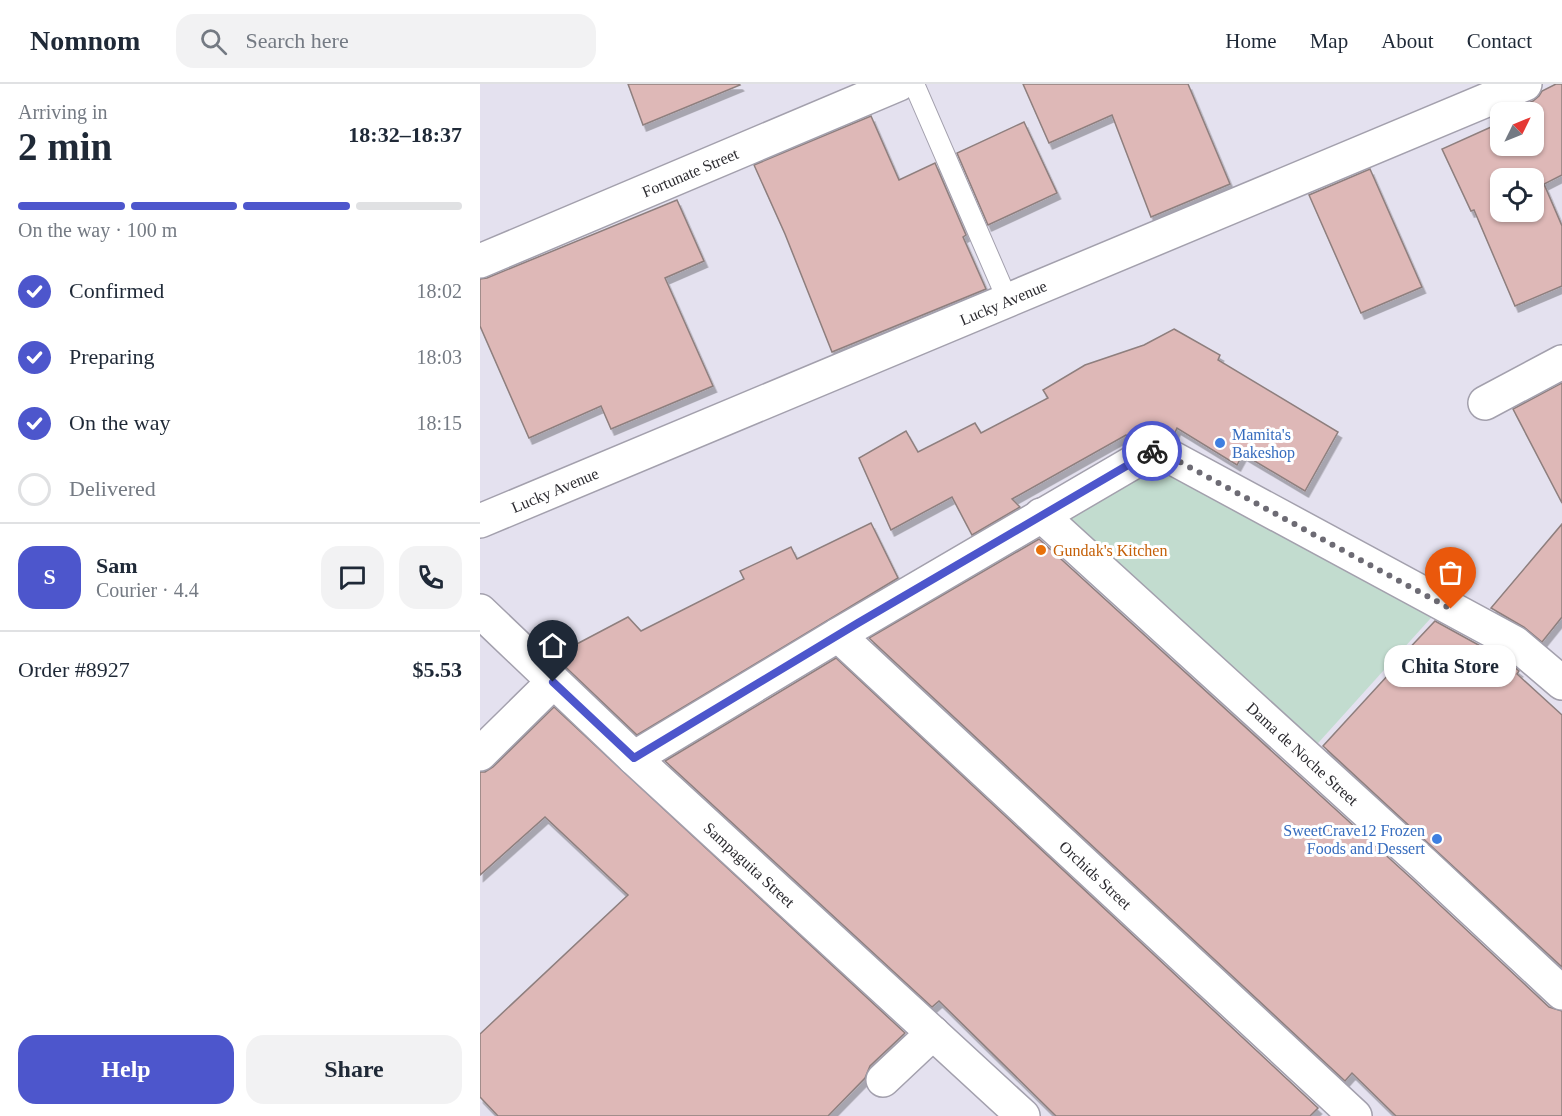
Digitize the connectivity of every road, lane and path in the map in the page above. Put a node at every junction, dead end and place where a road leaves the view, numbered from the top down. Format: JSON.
{"nodes":[{"id":1,"x":899,"y":84,"type":"edge"},
{"id":2,"x":914,"y":84,"type":"edge"},
{"id":3,"x":1525,"y":84,"type":"edge"},
{"id":4,"x":480,"y":261,"type":"edge"},
{"id":5,"x":1008,"y":301,"type":"junction"},
{"id":6,"x":1562,"y":362,"type":"edge"},
{"id":7,"x":1485,"y":403,"type":"dead end"},
{"id":8,"x":1041,"y":515,"type":"junction"},
{"id":9,"x":480,"y":521,"type":"edge"},
{"id":10,"x":480,"y":611,"type":"edge"},
{"id":11,"x":838,"y":635,"type":"junction"},
{"id":12,"x":553,"y":682,"type":"junction"},
{"id":13,"x":1562,"y":683,"type":"edge"},
{"id":14,"x":480,"y":754,"type":"edge"},
{"id":15,"x":634,"y":758,"type":"junction"},
{"id":16,"x":1562,"y":993,"type":"edge"},
{"id":17,"x":933,"y":1033,"type":"junction"},
{"id":18,"x":883,"y":1080,"type":"dead end"},
{"id":19,"x":1023,"y":1116,"type":"edge"},
{"id":20,"x":1355,"y":1116,"type":"edge"}],
"edges":[{"from":1,"to":4,"type":"street","name":"Fortunate Street"},
{"from":2,"to":5,"type":"lane"},
{"from":3,"to":5,"type":"street","name":"Lucky Avenue"},
{"from":5,"to":9,"type":"street","name":"Lucky Avenue"},
{"from":6,"to":7,"type":"street"},
{"from":8,"to":11,"type":"street"},
{"from":8,"to":13,"type":"street"},
{"from":8,"to":16,"type":"street","name":"Dama de Noche Street"},
{"from":10,"to":12,"type":"street","name":"Sampaguita Street"},
{"from":11,"to":15,"type":"street"},
{"from":11,"to":20,"type":"street","name":"Orchids Street"},
{"from":12,"to":14,"type":"street"},
{"from":12,"to":15,"type":"street","name":"Sampaguita Street"},
{"from":15,"to":17,"type":"street","name":"Sampaguita Street"},
{"from":17,"to":18,"type":"street"},
{"from":17,"to":19,"type":"street","name":"Sampaguita Street"}]}
